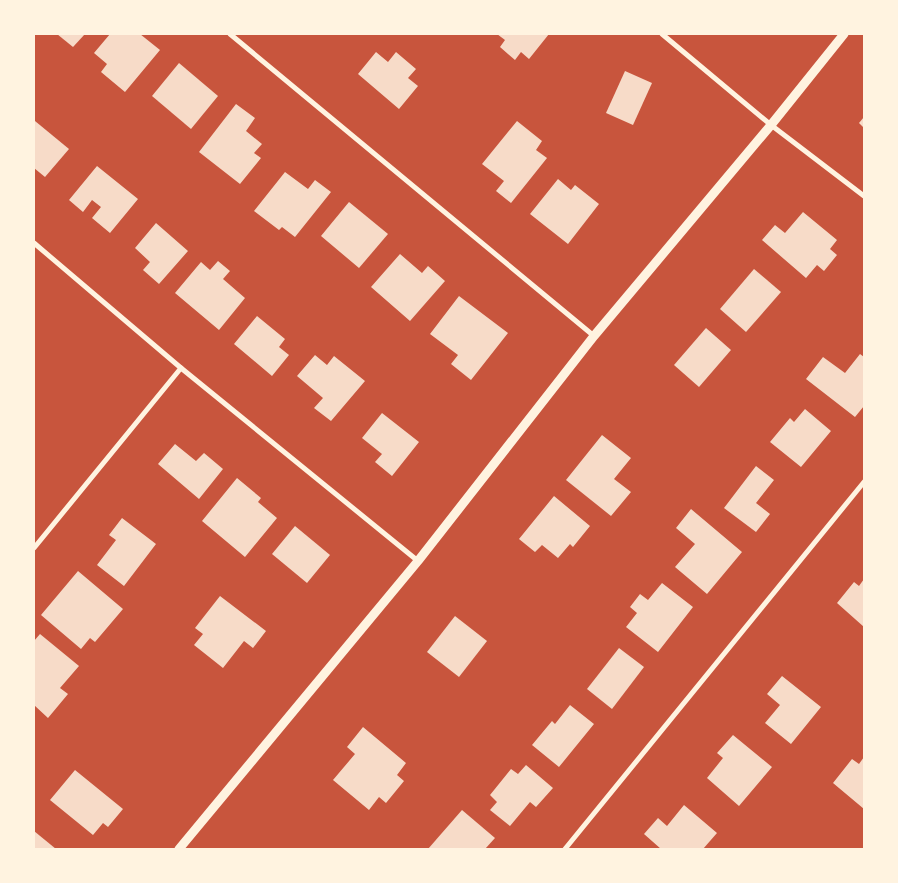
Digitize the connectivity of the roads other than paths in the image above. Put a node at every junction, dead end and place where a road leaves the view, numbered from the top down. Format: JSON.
{"nodes":[{"id":1,"x":230,"y":34,"type":"edge"},
{"id":2,"x":662,"y":34,"type":"edge"},
{"id":3,"x":844,"y":34,"type":"edge"},
{"id":4,"x":771,"y":125,"type":"junction"},
{"id":5,"x":864,"y":196,"type":"edge"},
{"id":6,"x":34,"y":243,"type":"edge"},
{"id":7,"x":594,"y":336,"type":"junction"},
{"id":8,"x":181,"y":368,"type":"junction"},
{"id":9,"x":864,"y":482,"type":"edge"},
{"id":10,"x":34,"y":548,"type":"edge"},
{"id":11,"x":418,"y":561,"type":"junction"},
{"id":12,"x":180,"y":849,"type":"edge"},
{"id":13,"x":565,"y":849,"type":"edge"}],
"edges":[{"from":1,"to":7,"type":"street"},
{"from":2,"to":4,"type":"street"},
{"from":3,"to":4,"type":"street"},
{"from":4,"to":5,"type":"street"},
{"from":4,"to":7,"type":"street"},
{"from":6,"to":8,"type":"street"},
{"from":7,"to":11,"type":"street"},
{"from":8,"to":10,"type":"street"},
{"from":8,"to":11,"type":"street"},
{"from":9,"to":13,"type":"street"},
{"from":11,"to":12,"type":"street"}]}
